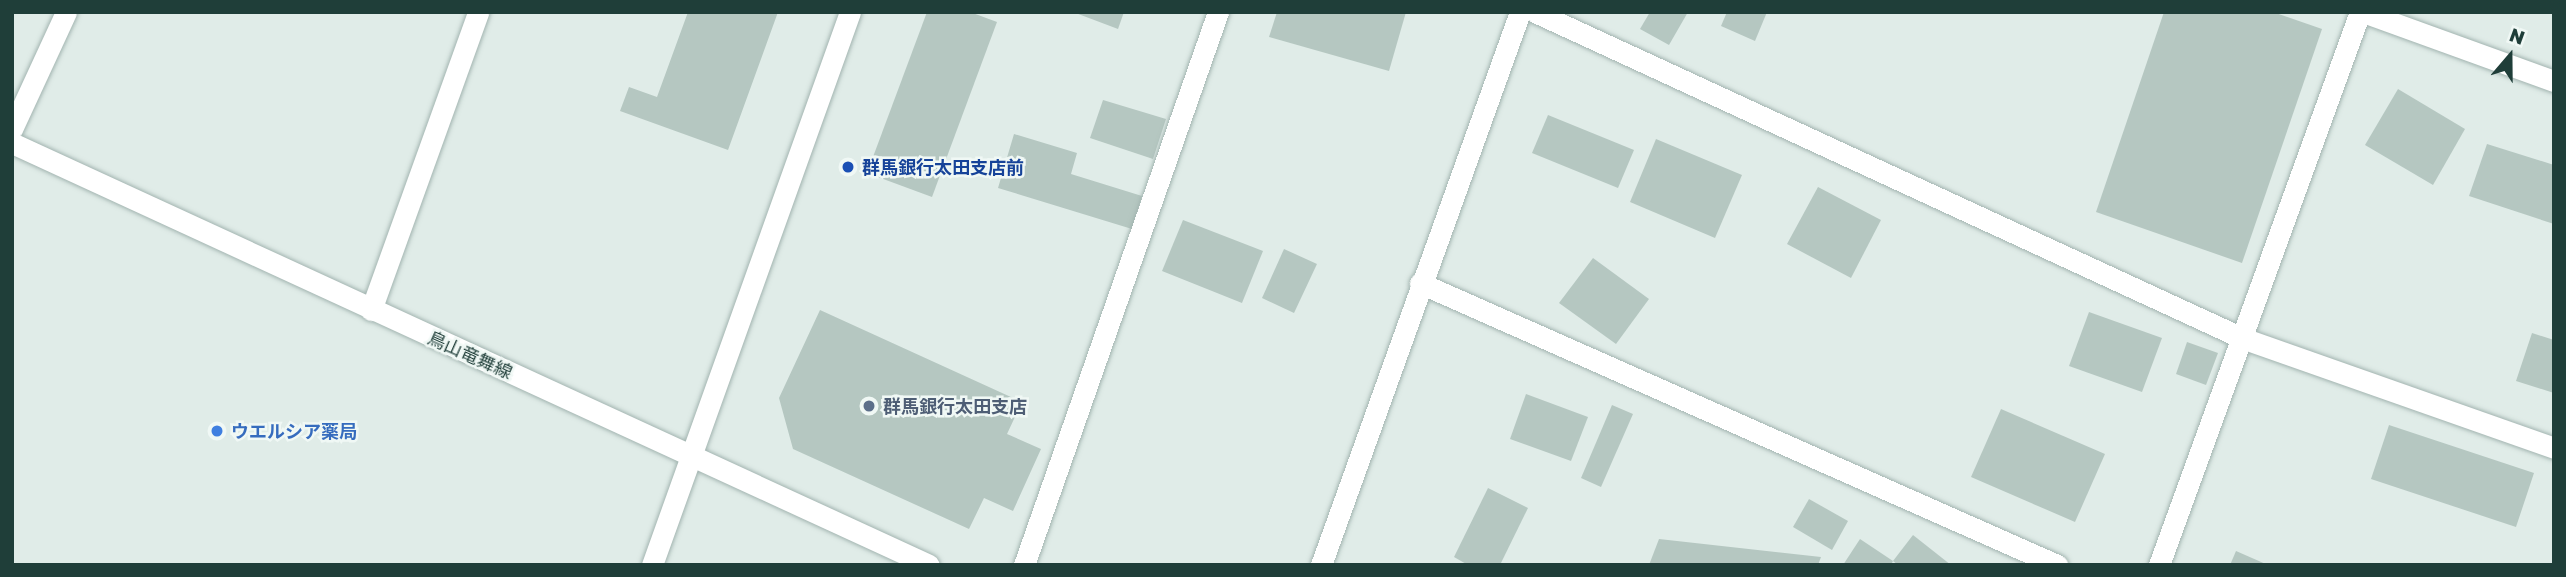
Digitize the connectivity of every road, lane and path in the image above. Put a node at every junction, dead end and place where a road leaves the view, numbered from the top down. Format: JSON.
{"nodes":[{"id":1,"x":66,"y":12,"type":"edge"},
{"id":2,"x":478,"y":12,"type":"edge"},
{"id":3,"x":850,"y":12,"type":"edge"},
{"id":4,"x":1218,"y":12,"type":"edge"},
{"id":5,"x":1520,"y":12,"type":"edge"},
{"id":6,"x":1535,"y":12,"type":"edge"},
{"id":7,"x":2361,"y":12,"type":"edge"},
{"id":8,"x":2554,"y":81,"type":"edge"},
{"id":9,"x":12,"y":129,"type":"edge"},
{"id":10,"x":12,"y":143,"type":"edge"},
{"id":11,"x":1420,"y":283,"type":"junction"},
{"id":12,"x":371,"y":310,"type":"junction"},
{"id":13,"x":2242,"y":338,"type":"junction"},
{"id":14,"x":2554,"y":448,"type":"edge"},
{"id":15,"x":691,"y":454,"type":"junction"},
{"id":16,"x":652,"y":565,"type":"edge"},
{"id":17,"x":929,"y":565,"type":"edge"},
{"id":18,"x":1024,"y":565,"type":"edge"},
{"id":19,"x":1321,"y":565,"type":"edge"},
{"id":20,"x":2057,"y":565,"type":"edge"},
{"id":21,"x":2159,"y":565,"type":"edge"}],
"edges":[{"from":1,"to":9,"type":"street"},
{"from":2,"to":12,"type":"street"},
{"from":3,"to":15,"type":"street"},
{"from":4,"to":18,"type":"street"},
{"from":5,"to":11,"type":"street"},
{"from":6,"to":13,"type":"street"},
{"from":7,"to":8,"type":"street"},
{"from":7,"to":13,"type":"street"},
{"from":10,"to":12,"type":"street","name":"鳥山竜舞線"},
{"from":11,"to":19,"type":"street"},
{"from":11,"to":20,"type":"street"},
{"from":12,"to":15,"type":"street","name":"鳥山竜舞線"},
{"from":13,"to":14,"type":"street"},
{"from":13,"to":21,"type":"street"},
{"from":15,"to":16,"type":"street"},
{"from":15,"to":17,"type":"street","name":"鳥山竜舞線"}]}
